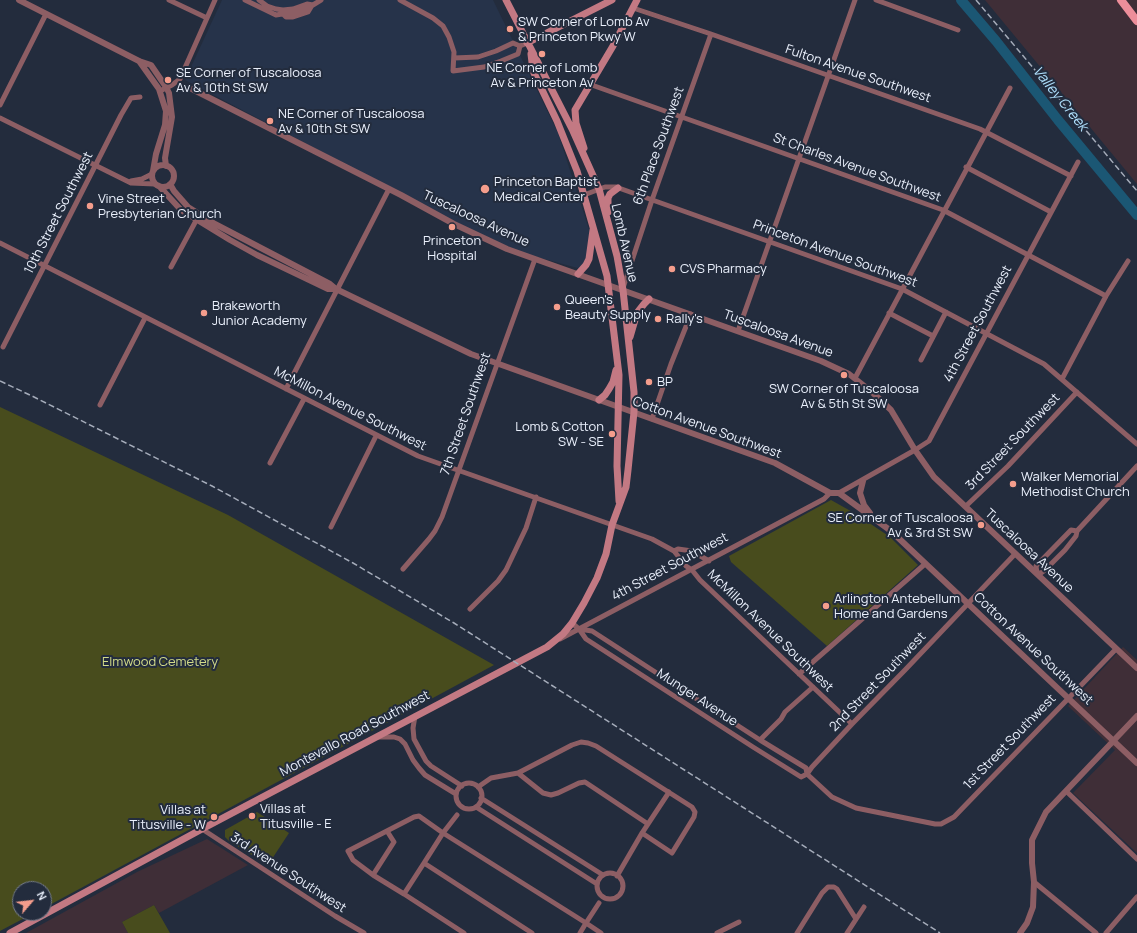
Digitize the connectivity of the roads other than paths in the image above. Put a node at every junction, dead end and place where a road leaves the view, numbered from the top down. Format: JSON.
{"nodes":[{"id":1,"x":168,"y":0,"type":"edge"},
{"id":2,"x":215,"y":0,"type":"edge"},
{"id":3,"x":245,"y":0,"type":"edge"},
{"id":4,"x":252,"y":0,"type":"edge"},
{"id":5,"x":259,"y":0,"type":"edge"},
{"id":6,"x":321,"y":0,"type":"edge"},
{"id":7,"x":400,"y":0,"type":"edge"},
{"id":8,"x":506,"y":0,"type":"edge"},
{"id":9,"x":612,"y":0,"type":"edge"},
{"id":10,"x":637,"y":0,"type":"edge"},
{"id":11,"x":855,"y":0,"type":"edge"},
{"id":12,"x":876,"y":0,"type":"edge"},
{"id":13,"x":1120,"y":0,"type":"edge"},
{"id":14,"x":21,"y":1,"type":"edge"},
{"id":15,"x":313,"y":5,"type":"junction"},
{"id":16,"x":267,"y":6,"type":"junction"},
{"id":17,"x":633,"y":8,"type":"junction"},
{"id":18,"x":46,"y":14,"type":"junction"},
{"id":19,"x":1135,"y":16,"type":"edge"},
{"id":20,"x":207,"y":18,"type":"junction"},
{"id":21,"x":958,"y":30,"type":"dead end"},
{"id":22,"x":711,"y":34,"type":"junction"},
{"id":23,"x":524,"y":45,"type":"junction"},
{"id":24,"x":531,"y":50,"type":"junction"},
{"id":25,"x":486,"y":54,"type":"junction"},
{"id":26,"x":454,"y":58,"type":"junction"},
{"id":27,"x":139,"y":61,"type":"junction"},
{"id":28,"x":488,"y":65,"type":"junction"},
{"id":29,"x":828,"y":76,"type":"junction"},
{"id":30,"x":589,"y":84,"type":"junction"},
{"id":31,"x":167,"y":88,"type":"junction"},
{"id":32,"x":190,"y":88,"type":"dead end"},
{"id":33,"x":1010,"y":88,"type":"dead end"},
{"id":34,"x":160,"y":91,"type":"junction"},
{"id":35,"x":140,"y":97,"type":"dead end"},
{"id":36,"x":0,"y":105,"type":"edge"},
{"id":37,"x":681,"y":117,"type":"junction"},
{"id":38,"x":0,"y":118,"type":"edge"},
{"id":39,"x":985,"y":132,"type":"junction"},
{"id":40,"x":798,"y":158,"type":"junction"},
{"id":41,"x":1078,"y":162,"type":"dead end"},
{"id":42,"x":95,"y":166,"type":"junction"},
{"id":43,"x":166,"y":166,"type":"junction"},
{"id":44,"x":966,"y":167,"type":"junction"},
{"id":45,"x":589,"y":168,"type":"junction"},
{"id":46,"x":153,"y":172,"type":"junction"},
{"id":47,"x":1071,"y":176,"type":"junction"},
{"id":48,"x":128,"y":181,"type":"junction"},
{"id":49,"x":170,"y":184,"type":"junction"},
{"id":50,"x":157,"y":185,"type":"junction"},
{"id":51,"x":618,"y":188,"type":"junction"},
{"id":52,"x":389,"y":189,"type":"junction"},
{"id":53,"x":599,"y":189,"type":"junction"},
{"id":54,"x":584,"y":196,"type":"junction"},
{"id":55,"x":652,"y":200,"type":"junction"},
{"id":56,"x":943,"y":210,"type":"junction"},
{"id":57,"x":1051,"y":212,"type":"junction"},
{"id":58,"x":197,"y":218,"type":"junction"},
{"id":59,"x":593,"y":226,"type":"junction"},
{"id":60,"x":610,"y":230,"type":"junction"},
{"id":61,"x":769,"y":241,"type":"junction"},
{"id":62,"x":0,"y":243,"type":"edge"},
{"id":63,"x":1029,"y":255,"type":"junction"},
{"id":64,"x":535,"y":259,"type":"junction"},
{"id":65,"x":1128,"y":260,"type":"dead end"},
{"id":66,"x":44,"y":266,"type":"junction"},
{"id":67,"x":171,"y":267,"type":"dead end"},
{"id":68,"x":578,"y":274,"type":"junction"},
{"id":69,"x":609,"y":285,"type":"junction"},
{"id":70,"x":902,"y":288,"type":"junction"},
{"id":71,"x":336,"y":289,"type":"junction"},
{"id":72,"x":623,"y":290,"type":"junction"},
{"id":73,"x":1106,"y":296,"type":"junction"},
{"id":74,"x":649,"y":299,"type":"junction"},
{"id":75,"x":946,"y":312,"type":"junction"},
{"id":76,"x":889,"y":313,"type":"junction"},
{"id":77,"x":691,"y":314,"type":"junction"},
{"id":78,"x":144,"y":318,"type":"junction"},
{"id":79,"x":738,"y":331,"type":"junction"},
{"id":80,"x":986,"y":334,"type":"junction"},
{"id":81,"x":933,"y":336,"type":"junction"},
{"id":82,"x":629,"y":341,"type":"junction"},
{"id":83,"x":3,"y":348,"type":"dead end"},
{"id":84,"x":921,"y":360,"type":"dead end"},
{"id":85,"x":496,"y":364,"type":"junction"},
{"id":86,"x":618,"y":364,"type":"junction"},
{"id":87,"x":855,"y":378,"type":"junction"},
{"id":88,"x":1062,"y":379,"type":"junction"},
{"id":89,"x":286,"y":389,"type":"junction"},
{"id":90,"x":1077,"y":392,"type":"junction"},
{"id":91,"x":304,"y":399,"type":"junction"},
{"id":92,"x":599,"y":400,"type":"junction"},
{"id":93,"x":100,"y":405,"type":"dead end"},
{"id":94,"x":618,"y":407,"type":"junction"},
{"id":95,"x":634,"y":412,"type":"junction"},
{"id":96,"x":652,"y":419,"type":"junction"},
{"id":97,"x":376,"y":436,"type":"junction"},
{"id":98,"x":1137,"y":444,"type":"edge"},
{"id":99,"x":915,"y":450,"type":"junction"},
{"id":100,"x":270,"y":463,"type":"dead end"},
{"id":101,"x":1137,"y":466,"type":"edge"},
{"id":102,"x":459,"y":471,"type":"junction"},
{"id":103,"x":863,"y":481,"type":"junction"},
{"id":104,"x":830,"y":494,"type":"junction"},
{"id":105,"x":839,"y":494,"type":"junction"},
{"id":106,"x":536,"y":498,"type":"junction"},
{"id":107,"x":619,"y":503,"type":"junction"},
{"id":108,"x":966,"y":506,"type":"junction"},
{"id":109,"x":874,"y":519,"type":"junction"},
{"id":110,"x":612,"y":525,"type":"junction"},
{"id":111,"x":331,"y":527,"type":"dead end"},
{"id":112,"x":1077,"y":531,"type":"junction"},
{"id":113,"x":674,"y":551,"type":"junction"},
{"id":114,"x":1015,"y":554,"type":"junction"},
{"id":115,"x":709,"y":560,"type":"junction"},
{"id":116,"x":925,"y":564,"type":"junction"},
{"id":117,"x":403,"y":569,"type":"dead end"},
{"id":118,"x":692,"y":570,"type":"junction"},
{"id":119,"x":1037,"y":573,"type":"junction"},
{"id":120,"x":968,"y":603,"type":"junction"},
{"id":121,"x":470,"y":609,"type":"dead end"},
{"id":122,"x":572,"y":622,"type":"junction"},
{"id":123,"x":579,"y":629,"type":"junction"},
{"id":124,"x":547,"y":647,"type":"junction"},
{"id":125,"x":1116,"y":649,"type":"junction"},
{"id":126,"x":520,"y":661,"type":"joint"},
{"id":127,"x":1137,"y":668,"type":"edge"},
{"id":128,"x":658,"y":674,"type":"junction"},
{"id":129,"x":799,"y":674,"type":"junction"},
{"id":130,"x":653,"y":682,"type":"junction"},
{"id":131,"x":813,"y":687,"type":"junction"},
{"id":132,"x":1068,"y":698,"type":"junction"},
{"id":133,"x":415,"y":716,"type":"junction"},
{"id":134,"x":1137,"y":716,"type":"edge"},
{"id":135,"x":733,"y":722,"type":"junction"},
{"id":136,"x":852,"y":724,"type":"junction"},
{"id":137,"x":728,"y":731,"type":"junction"},
{"id":138,"x":376,"y":737,"type":"junction"},
{"id":139,"x":760,"y":740,"type":"junction"},
{"id":140,"x":1113,"y":740,"type":"junction"},
{"id":141,"x":1137,"y":763,"type":"edge"},
{"id":142,"x":518,"y":773,"type":"junction"},
{"id":143,"x":808,"y":774,"type":"junction"},
{"id":144,"x":462,"y":786,"type":"junction"},
{"id":145,"x":478,"y":787,"type":"junction"},
{"id":146,"x":1066,"y":791,"type":"junction"},
{"id":147,"x":669,"y":792,"type":"junction"},
{"id":148,"x":456,"y":794,"type":"junction"},
{"id":149,"x":481,"y":798,"type":"junction"},
{"id":150,"x":459,"y":804,"type":"junction"},
{"id":151,"x":476,"y":807,"type":"junction"},
{"id":152,"x":465,"y":808,"type":"junction"},
{"id":153,"x":457,"y":815,"type":"junction"},
{"id":154,"x":954,"y":817,"type":"joint"},
{"id":155,"x":648,"y":824,"type":"junction"},
{"id":156,"x":202,"y":829,"type":"junction"},
{"id":157,"x":387,"y":831,"type":"junction"},
{"id":158,"x":443,"y":833,"type":"junction"},
{"id":159,"x":642,"y":833,"type":"junction"},
{"id":160,"x":1137,"y":859,"type":"edge"},
{"id":161,"x":424,"y":863,"type":"junction"},
{"id":162,"x":373,"y":875,"type":"junction"},
{"id":163,"x":603,"y":876,"type":"junction"},
{"id":164,"x":617,"y":876,"type":"junction"},
{"id":165,"x":1034,"y":882,"type":"junction"},
{"id":166,"x":597,"y":884,"type":"junction"},
{"id":167,"x":404,"y":894,"type":"junction"},
{"id":168,"x":601,"y":895,"type":"junction"},
{"id":169,"x":1137,"y":896,"type":"edge"},
{"id":170,"x":607,"y":898,"type":"junction"},
{"id":171,"x":599,"y":903,"type":"junction"},
{"id":172,"x":864,"y":907,"type":"dead end"},
{"id":173,"x":856,"y":919,"type":"junction"},
{"id":174,"x":739,"y":922,"type":"dead end"},
{"id":175,"x":586,"y":923,"type":"junction"},
{"id":176,"x":10,"y":933,"type":"edge"},
{"id":177,"x":364,"y":933,"type":"edge"},
{"id":178,"x":464,"y":933,"type":"edge"},
{"id":179,"x":532,"y":933,"type":"edge"},
{"id":180,"x":580,"y":933,"type":"edge"},
{"id":181,"x":601,"y":933,"type":"edge"},
{"id":182,"x":717,"y":933,"type":"edge"},
{"id":183,"x":797,"y":933,"type":"edge"},
{"id":184,"x":848,"y":933,"type":"edge"},
{"id":185,"x":1020,"y":933,"type":"edge"},
{"id":186,"x":1096,"y":933,"type":"edge"},
{"id":187,"x":1106,"y":933,"type":"edge"}],
"edges":[{"from":1,"to":20,"type":"street"},
{"from":2,"to":20,"type":"street"},
{"from":3,"to":15,"type":"street"},
{"from":4,"to":16,"type":"street"},
{"from":5,"to":16,"type":"street"},
{"from":6,"to":15,"type":"street"},
{"from":7,"to":26,"type":"street"},
{"from":8,"to":23,"type":"main road","name":"Lomb Avenue"},
{"from":9,"to":23,"type":"main road"},
{"from":10,"to":17,"type":"main road"},
{"from":11,"to":29,"type":"street"},
{"from":12,"to":21,"type":"street"},
{"from":13,"to":19,"type":"main road"},
{"from":14,"to":18,"type":"street"},
{"from":15,"to":16,"type":"street"},
{"from":17,"to":22,"type":"street","name":"Fulton Avenue Southwest"},
{"from":17,"to":30,"type":"main road"},
{"from":18,"to":27,"type":"street"},
{"from":18,"to":36,"type":"street"},
{"from":20,"to":31,"type":"street"},
{"from":22,"to":29,"type":"street","name":"Fulton Avenue Southwest"},
{"from":22,"to":37,"type":"street","name":"6th Place Southwest"},
{"from":23,"to":24,"type":"main road","name":"Lomb Avenue"},
{"from":23,"to":25,"type":"street"},
{"from":23,"to":28,"type":"street"},
{"from":24,"to":45,"type":"main road","name":"Lomb Avenue"},
{"from":24,"to":54,"type":"main road","name":"Lomb Avenue"},
{"from":25,"to":26,"type":"street"},
{"from":25,"to":28,"type":"street"},
{"from":26,"to":28,"type":"street"},
{"from":27,"to":31,"type":"street"},
{"from":27,"to":34,"type":"street"},
{"from":29,"to":39,"type":"street","name":"Fulton Avenue Southwest"},
{"from":29,"to":40,"type":"street"},
{"from":30,"to":37,"type":"street","name":"St Charles Avenue Southwest"},
{"from":30,"to":45,"type":"main road"},
{"from":31,"to":34,"type":"street"},
{"from":31,"to":43,"type":"street"},
{"from":32,"to":52,"type":"street","name":"Tuscaloosa Avenue"},
{"from":33,"to":39,"type":"street"},
{"from":34,"to":46,"type":"street"},
{"from":35,"to":42,"type":"street","name":"10th Street Southwest"},
{"from":37,"to":40,"type":"street","name":"St Charles Avenue Southwest"},
{"from":37,"to":55,"type":"street","name":"6th Place Southwest"},
{"from":38,"to":42,"type":"street"},
{"from":39,"to":44,"type":"street"},
{"from":39,"to":47,"type":"street","name":"Fulton Avenue Southwest"},
{"from":40,"to":56,"type":"street","name":"St Charles Avenue Southwest"},
{"from":40,"to":61,"type":"street"},
{"from":41,"to":47,"type":"street"},
{"from":42,"to":48,"type":"street"},
{"from":42,"to":66,"type":"street","name":"10th Street Southwest"},
{"from":43,"to":46,"type":"street"},
{"from":43,"to":49,"type":"street"},
{"from":44,"to":56,"type":"street"},
{"from":44,"to":57,"type":"street"},
{"from":45,"to":53,"type":"main road","name":"Lomb Avenue"},
{"from":46,"to":48,"type":"street"},
{"from":46,"to":50,"type":"street"},
{"from":47,"to":57,"type":"street","name":"4th Street Southwest"},
{"from":48,"to":50,"type":"street"},
{"from":49,"to":50,"type":"street"},
{"from":49,"to":58,"type":"street","name":"Cotton Avenue Southwest"},
{"from":50,"to":58,"type":"street","name":"Cotton Avenue Southwest"},
{"from":51,"to":53,"type":"street","name":"Princeton Avenue Southwest"},
{"from":51,"to":55,"type":"street","name":"Princeton Avenue Southwest"},
{"from":51,"to":60,"type":"main road"},
{"from":52,"to":64,"type":"street","name":"Tuscaloosa Avenue"},
{"from":52,"to":71,"type":"street"},
{"from":53,"to":54,"type":"street","name":"Princeton Avenue Southwest"},
{"from":53,"to":60,"type":"main road","name":"Lomb Avenue"},
{"from":54,"to":59,"type":"main road","name":"Lomb Avenue"},
{"from":55,"to":61,"type":"street","name":"Princeton Avenue Southwest"},
{"from":55,"to":72,"type":"street","name":"6th Place Southwest"},
{"from":56,"to":63,"type":"street","name":"St Charles Avenue Southwest"},
{"from":56,"to":70,"type":"street"},
{"from":57,"to":63,"type":"street","name":"4th Street Southwest"},
{"from":58,"to":67,"type":"street"},
{"from":58,"to":71,"type":"street","name":"Cotton Avenue Southwest"},
{"from":59,"to":68,"type":"main road"},
{"from":59,"to":69,"type":"main road","name":"Lomb Avenue"},
{"from":60,"to":72,"type":"main road","name":"Lomb Avenue"},
{"from":61,"to":70,"type":"street","name":"Princeton Avenue Southwest"},
{"from":61,"to":79,"type":"street"},
{"from":62,"to":66,"type":"street","name":"McMillon Avenue Southwest"},
{"from":63,"to":73,"type":"street","name":"St Charles Avenue Southwest"},
{"from":63,"to":80,"type":"street","name":"4th Street Southwest"},
{"from":64,"to":68,"type":"street","name":"Tuscaloosa Avenue"},
{"from":64,"to":85,"type":"street","name":"7th Street Southwest"},
{"from":65,"to":73,"type":"street","name":"3rd Street Southwest"},
{"from":66,"to":78,"type":"street","name":"McMillon Avenue Southwest"},
{"from":66,"to":83,"type":"street","name":"10th Street Southwest"},
{"from":68,"to":69,"type":"street","name":"Tuscaloosa Avenue"},
{"from":69,"to":72,"type":"street","name":"Tuscaloosa Avenue"},
{"from":69,"to":86,"type":"main road","name":"Lomb Avenue"},
{"from":70,"to":75,"type":"street","name":"Princeton Avenue Southwest"},
{"from":70,"to":76,"type":"street"},
{"from":71,"to":85,"type":"street","name":"Cotton Avenue Southwest"},
{"from":71,"to":89,"type":"street"},
{"from":72,"to":74,"type":"street","name":"Tuscaloosa Avenue"},
{"from":72,"to":82,"type":"main road","name":"Lomb Avenue"},
{"from":73,"to":88,"type":"street","name":"3rd Street Southwest"},
{"from":74,"to":77,"type":"street","name":"Tuscaloosa Avenue"},
{"from":74,"to":82,"type":"main road"},
{"from":75,"to":80,"type":"street","name":"Princeton Avenue Southwest"},
{"from":75,"to":81,"type":"street"},
{"from":76,"to":81,"type":"street"},
{"from":76,"to":87,"type":"street"},
{"from":77,"to":79,"type":"street","name":"Tuscaloosa Avenue"},
{"from":77,"to":96,"type":"street"},
{"from":78,"to":89,"type":"street","name":"McMillon Avenue Southwest"},
{"from":78,"to":93,"type":"street"},
{"from":79,"to":87,"type":"street","name":"Tuscaloosa Avenue"},
{"from":80,"to":88,"type":"street","name":"Princeton Avenue Southwest"},
{"from":80,"to":99,"type":"street","name":"4th Street Southwest"},
{"from":81,"to":84,"type":"street"},
{"from":82,"to":95,"type":"main road","name":"Lomb Avenue"},
{"from":85,"to":92,"type":"street","name":"Cotton Avenue Southwest"},
{"from":85,"to":102,"type":"street","name":"7th Street Southwest"},
{"from":86,"to":92,"type":"main road"},
{"from":86,"to":94,"type":"main road","name":"Lomb Avenue"},
{"from":87,"to":99,"type":"street","name":"Tuscaloosa Avenue"},
{"from":88,"to":90,"type":"street","name":"Princeton Avenue Southwest"},
{"from":89,"to":91,"type":"street","name":"McMillon Avenue Southwest"},
{"from":90,"to":98,"type":"street","name":"Princeton Avenue Southwest"},
{"from":90,"to":108,"type":"street","name":"3rd Street Southwest"},
{"from":91,"to":97,"type":"street","name":"McMillon Avenue Southwest"},
{"from":91,"to":100,"type":"street"},
{"from":92,"to":94,"type":"street","name":"Cotton Avenue Southwest"},
{"from":94,"to":95,"type":"street","name":"Cotton Avenue Southwest"},
{"from":94,"to":107,"type":"main road","name":"Lomb Avenue"},
{"from":95,"to":96,"type":"street","name":"Cotton Avenue Southwest"},
{"from":95,"to":107,"type":"main road","name":"Lomb Avenue"},
{"from":96,"to":104,"type":"street","name":"Cotton Avenue Southwest"},
{"from":97,"to":102,"type":"street","name":"McMillon Avenue Southwest"},
{"from":97,"to":111,"type":"street"},
{"from":99,"to":103,"type":"street","name":"4th Street Southwest"},
{"from":99,"to":108,"type":"street","name":"Tuscaloosa Avenue"},
{"from":101,"to":112,"type":"street"},
{"from":102,"to":106,"type":"street","name":"McMillon Avenue Southwest"},
{"from":102,"to":117,"type":"street","name":"7th Street Southwest"},
{"from":103,"to":105,"type":"street","name":"4th Street Southwest"},
{"from":103,"to":109,"type":"street"},
{"from":104,"to":105,"type":"street","name":"Cotton Avenue Southwest"},
{"from":104,"to":115,"type":"street","name":"4th Street Southwest"},
{"from":105,"to":109,"type":"street","name":"Cotton Avenue Southwest"},
{"from":106,"to":110,"type":"street","name":"McMillon Avenue Southwest"},
{"from":106,"to":121,"type":"street"},
{"from":107,"to":110,"type":"main road","name":"Lomb Avenue"},
{"from":108,"to":114,"type":"street","name":"Tuscaloosa Avenue"},
{"from":109,"to":116,"type":"street","name":"Cotton Avenue Southwest"},
{"from":110,"to":113,"type":"street","name":"McMillon Avenue Southwest"},
{"from":110,"to":122,"type":"main road","name":"Lomb Avenue"},
{"from":112,"to":119,"type":"street"},
{"from":112,"to":119,"type":"street"},
{"from":113,"to":115,"type":"street"},
{"from":113,"to":118,"type":"street","name":"McMillon Avenue Southwest"},
{"from":114,"to":119,"type":"street","name":"Tuscaloosa Avenue"},
{"from":114,"to":120,"type":"street","name":"2nd Street Southwest"},
{"from":115,"to":118,"type":"street","name":"4th Street Southwest"},
{"from":116,"to":120,"type":"street","name":"Cotton Avenue Southwest"},
{"from":116,"to":129,"type":"street"},
{"from":118,"to":123,"type":"street","name":"4th Street Southwest"},
{"from":118,"to":129,"type":"street","name":"McMillon Avenue Southwest"},
{"from":119,"to":125,"type":"street","name":"Tuscaloosa Avenue"},
{"from":120,"to":132,"type":"street","name":"Cotton Avenue Southwest"},
{"from":120,"to":136,"type":"street","name":"2nd Street Southwest"},
{"from":122,"to":123,"type":"street","name":"Munger Avenue"},
{"from":122,"to":124,"type":"main road","name":"Lomb Avenue"},
{"from":123,"to":124,"type":"street","name":"4th Street Southwest"},
{"from":123,"to":128,"type":"street","name":"Munger Avenue"},
{"from":123,"to":130,"type":"street","name":"Munger Avenue"},
{"from":124,"to":126,"type":"main road","name":"4th Street Southwest"},
{"from":125,"to":127,"type":"street","name":"Tuscaloosa Avenue"},
{"from":125,"to":132,"type":"street","name":"1st Street Southwest"},
{"from":126,"to":133,"type":"main road","name":"Montevallo Road Southwest"},
{"from":128,"to":130,"type":"street"},
{"from":128,"to":135,"type":"street","name":"Munger Avenue"},
{"from":129,"to":131,"type":"street","name":"McMillon Avenue Southwest"},
{"from":130,"to":137,"type":"street","name":"Munger Avenue"},
{"from":131,"to":136,"type":"street","name":"McMillon Avenue Southwest"},
{"from":131,"to":139,"type":"street"},
{"from":132,"to":140,"type":"street","name":"Cotton Avenue Southwest"},
{"from":132,"to":154,"type":"street","name":"1st Street Southwest"},
{"from":133,"to":138,"type":"main road","name":"Montevallo Road Southwest"},
{"from":133,"to":144,"type":"street"},
{"from":134,"to":140,"type":"street"},
{"from":135,"to":137,"type":"street"},
{"from":135,"to":139,"type":"street","name":"Munger Avenue"},
{"from":136,"to":143,"type":"street","name":"2nd Street Southwest"},
{"from":137,"to":143,"type":"street","name":"Munger Avenue"},
{"from":138,"to":148,"type":"street"},
{"from":138,"to":156,"type":"main road","name":"Montevallo Road Southwest"},
{"from":139,"to":143,"type":"street","name":"Munger Avenue"},
{"from":140,"to":141,"type":"street","name":"Cotton Avenue Southwest"},
{"from":140,"to":146,"type":"street"},
{"from":142,"to":145,"type":"street"},
{"from":142,"to":147,"type":"street"},
{"from":142,"to":155,"type":"street"},
{"from":143,"to":154,"type":"street","name":"Munger Avenue"},
{"from":144,"to":145,"type":"street"},
{"from":144,"to":148,"type":"street"},
{"from":145,"to":149,"type":"street"},
{"from":146,"to":160,"type":"street"},
{"from":146,"to":165,"type":"street"},
{"from":147,"to":155,"type":"street"},
{"from":147,"to":159,"type":"street"},
{"from":148,"to":150,"type":"street"},
{"from":149,"to":151,"type":"street"},
{"from":149,"to":163,"type":"street"},
{"from":150,"to":152,"type":"street"},
{"from":150,"to":153,"type":"street"},
{"from":151,"to":152,"type":"street"},
{"from":151,"to":166,"type":"street"},
{"from":152,"to":153,"type":"street"},
{"from":153,"to":158,"type":"street"},
{"from":155,"to":159,"type":"street"},
{"from":156,"to":176,"type":"main road","name":"Montevallo Road Southwest"},
{"from":156,"to":177,"type":"street","name":"3rd Avenue Southwest"},
{"from":157,"to":158,"type":"street"},
{"from":157,"to":162,"type":"street"},
{"from":157,"to":162,"type":"street"},
{"from":158,"to":161,"type":"street"},
{"from":158,"to":175,"type":"street"},
{"from":159,"to":164,"type":"street"},
{"from":161,"to":167,"type":"street"},
{"from":161,"to":179,"type":"street"},
{"from":162,"to":167,"type":"street"},
{"from":163,"to":164,"type":"street"},
{"from":163,"to":166,"type":"street"},
{"from":164,"to":170,"type":"street"},
{"from":165,"to":185,"type":"street"},
{"from":165,"to":186,"type":"street"},
{"from":166,"to":168,"type":"street"},
{"from":167,"to":178,"type":"street"},
{"from":168,"to":170,"type":"street"},
{"from":168,"to":171,"type":"street"},
{"from":169,"to":187,"type":"street"},
{"from":170,"to":171,"type":"street"},
{"from":171,"to":175,"type":"street"},
{"from":172,"to":173,"type":"street"},
{"from":173,"to":183,"type":"street"},
{"from":173,"to":184,"type":"street"},
{"from":174,"to":182,"type":"street"},
{"from":175,"to":180,"type":"street"},
{"from":175,"to":181,"type":"street"}]}
